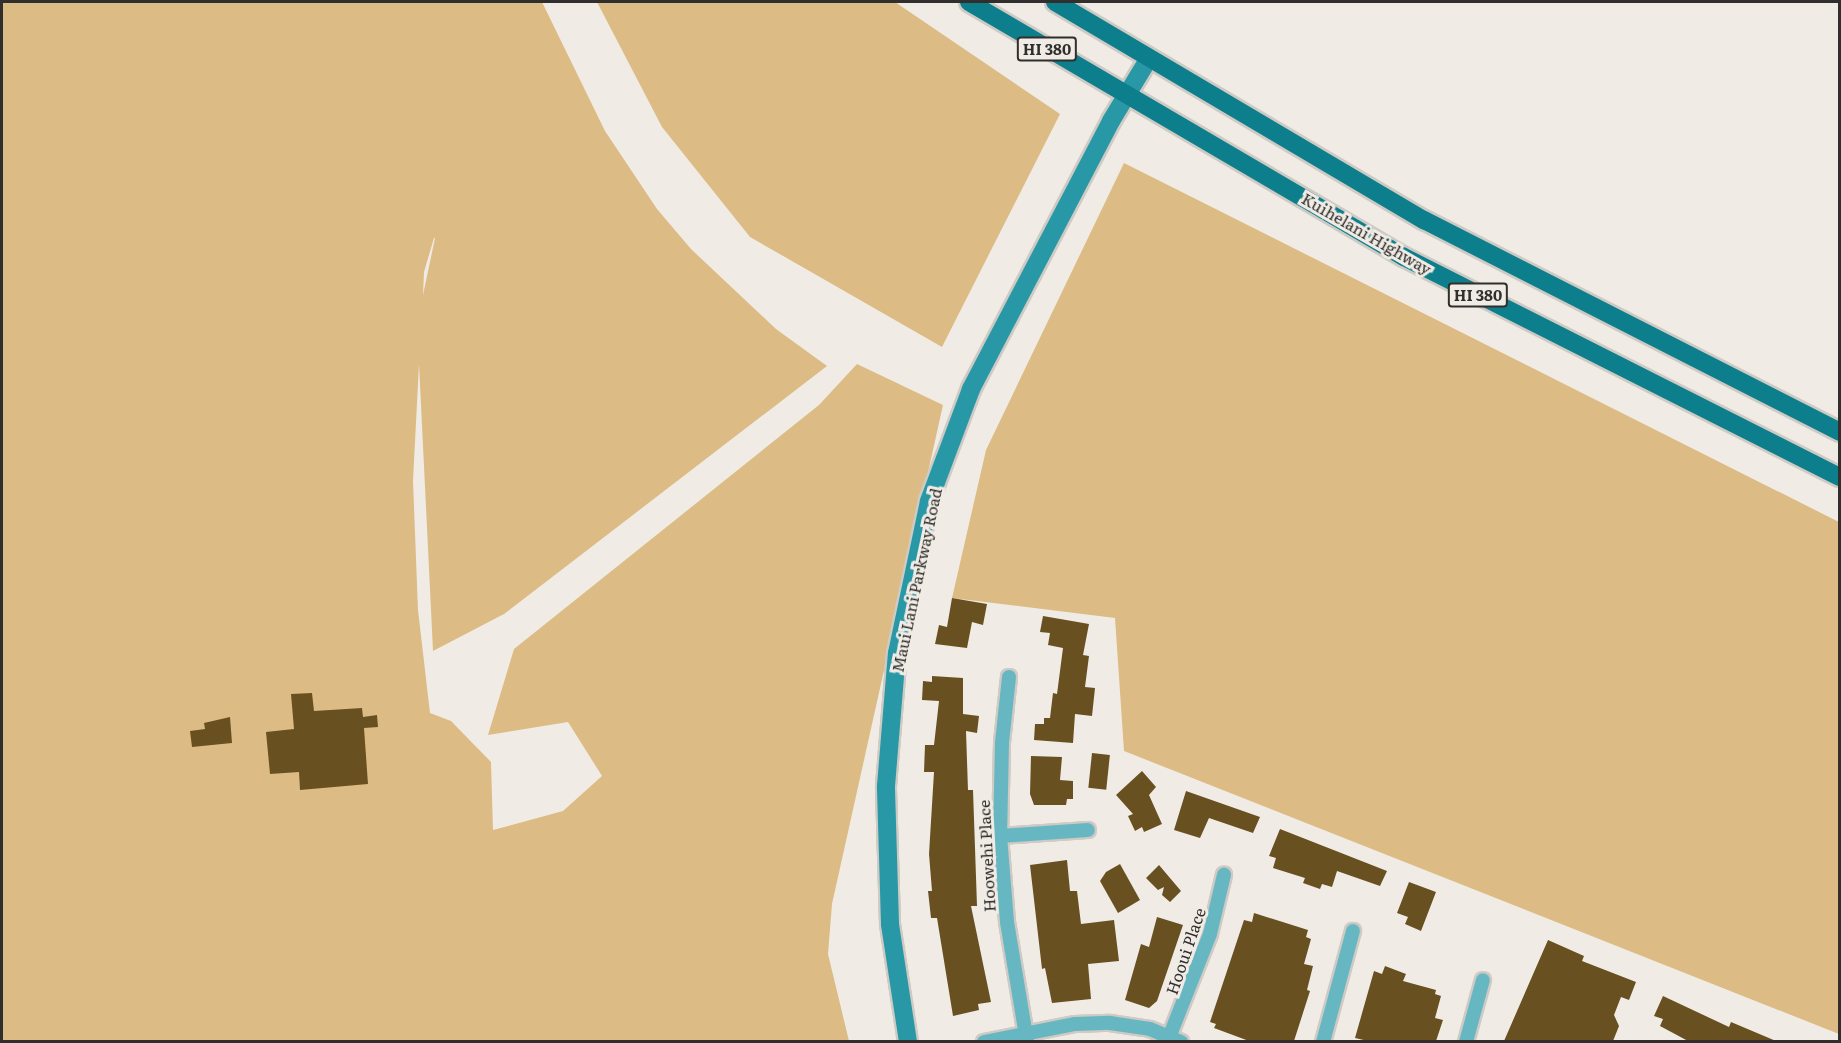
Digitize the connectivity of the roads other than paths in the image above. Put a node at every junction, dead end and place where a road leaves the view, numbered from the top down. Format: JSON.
{"nodes":[{"id":1,"x":969,"y":2,"type":"edge"},
{"id":2,"x":1055,"y":2,"type":"edge"},
{"id":3,"x":1148,"y":60,"type":"junction"},
{"id":4,"x":1126,"y":96,"type":"junction"},
{"id":5,"x":1839,"y":432,"type":"edge"},
{"id":6,"x":1839,"y":477,"type":"edge"},
{"id":7,"x":1009,"y":677,"type":"dead end"},
{"id":8,"x":1088,"y":830,"type":"dead end"},
{"id":9,"x":1000,"y":836,"type":"junction"},
{"id":10,"x":1224,"y":875,"type":"dead end"},
{"id":11,"x":1353,"y":931,"type":"dead end"},
{"id":12,"x":1483,"y":980,"type":"dead end"},
{"id":13,"x":1026,"y":1037,"type":"edge"},
{"id":14,"x":1175,"y":1038,"type":"edge"},
{"id":15,"x":908,"y":1041,"type":"edge"},
{"id":16,"x":984,"y":1041,"type":"edge"},
{"id":17,"x":1323,"y":1041,"type":"edge"},
{"id":18,"x":1466,"y":1041,"type":"edge"}],
"edges":[{"from":1,"to":4,"type":"main road","name":"Kuihelani Highway","number":"HI 380"},
{"from":2,"to":3,"type":"main road","number":"HI 380"},
{"from":3,"to":4,"type":"main road","name":"Maui Lani Parkway Road"},
{"from":3,"to":5,"type":"main road","number":"HI 380"},
{"from":4,"to":6,"type":"main road","name":"Kuihelani Highway","number":"HI 380"},
{"from":4,"to":15,"type":"main road","name":"Maui Lani Parkway Road"},
{"from":7,"to":9,"type":"street","name":"Hoowehi Place"},
{"from":8,"to":9,"type":"street"},
{"from":9,"to":13,"type":"street","name":"Hoowehi Place"},
{"from":10,"to":14,"type":"street","name":"Hooui Place"},
{"from":11,"to":17,"type":"street"},
{"from":12,"to":18,"type":"street"},
{"from":13,"to":14,"type":"street"},
{"from":13,"to":16,"type":"street"}]}
